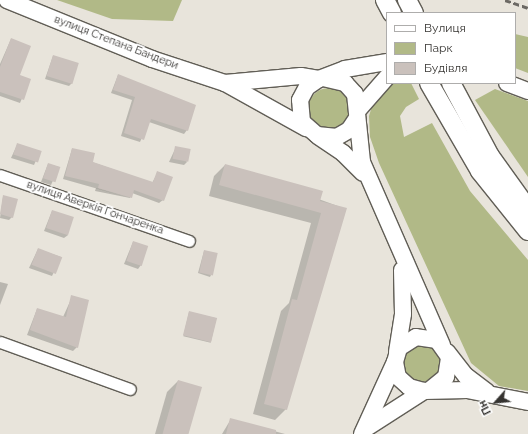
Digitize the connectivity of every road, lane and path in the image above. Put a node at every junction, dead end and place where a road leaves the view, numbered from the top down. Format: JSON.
{"nodes":[{"id":1,"x":7,"y":0,"type":"edge"},
{"id":2,"x":385,"y":0,"type":"edge"},
{"id":3,"x":407,"y":0,"type":"edge"},
{"id":4,"x":391,"y":12,"type":"edge"},
{"id":5,"x":413,"y":12,"type":"edge"},
{"id":6,"x":386,"y":62,"type":"edge"},
{"id":7,"x":321,"y":78,"type":"junction"},
{"id":8,"x":386,"y":78,"type":"edge"},
{"id":9,"x":225,"y":83,"type":"junction"},
{"id":10,"x":429,"y":84,"type":"edge"},
{"id":11,"x":452,"y":84,"type":"edge"},
{"id":12,"x":510,"y":84,"type":"edge"},
{"id":13,"x":528,"y":91,"type":"edge"},
{"id":14,"x":358,"y":114,"type":"junction"},
{"id":15,"x":312,"y":132,"type":"junction"},
{"id":16,"x":0,"y":175,"type":"edge"},
{"id":17,"x":370,"y":182,"type":"junction"},
{"id":18,"x":528,"y":209,"type":"edge"},
{"id":19,"x":528,"y":231,"type":"edge"},
{"id":20,"x":189,"y":241,"type":"dead end"},
{"id":21,"x":400,"y":251,"type":"junction"},
{"id":22,"x":0,"y":342,"type":"edge"},
{"id":23,"x":444,"y":348,"type":"junction"},
{"id":24,"x":396,"y":358,"type":"junction"},
{"id":25,"x":130,"y":389,"type":"dead end"},
{"id":26,"x":428,"y":390,"type":"junction"},
{"id":27,"x":494,"y":396,"type":"junction"},
{"id":28,"x":528,"y":402,"type":"edge"},
{"id":29,"x":365,"y":430,"type":"edge"}],
"edges":[{"from":1,"to":9,"type":"main road","name":"вулиця Степана Бандери"},
{"from":2,"to":4,"type":"main road"},
{"from":3,"to":5,"type":"main road"},
{"from":6,"to":7,"type":"main road"},
{"from":7,"to":9,"type":"main road","name":"вулиця Степана Бандери"},
{"from":7,"to":14,"type":"main road"},
{"from":7,"to":15,"type":"main road"},
{"from":8,"to":14,"type":"main road"},
{"from":9,"to":15,"type":"main road","name":"вулиця Степана Бандери"},
{"from":10,"to":19,"type":"main road"},
{"from":11,"to":18,"type":"main road"},
{"from":12,"to":13,"type":"main road"},
{"from":14,"to":15,"type":"main road"},
{"from":14,"to":17,"type":"main road"},
{"from":15,"to":17,"type":"main road","name":"вулиця Степана Бандери"},
{"from":16,"to":20,"type":"street","name":"вулиця Аверкія Гончаренка"},
{"from":17,"to":21,"type":"main road"},
{"from":21,"to":23,"type":"main road"},
{"from":21,"to":24,"type":"main road"},
{"from":22,"to":25,"type":"street"},
{"from":23,"to":24,"type":"main road"},
{"from":23,"to":26,"type":"main road"},
{"from":23,"to":27,"type":"main road"},
{"from":24,"to":26,"type":"main road"},
{"from":24,"to":29,"type":"main road"},
{"from":26,"to":27,"type":"main road"},
{"from":26,"to":29,"type":"main road"},
{"from":27,"to":28,"type":"main road"}]}
